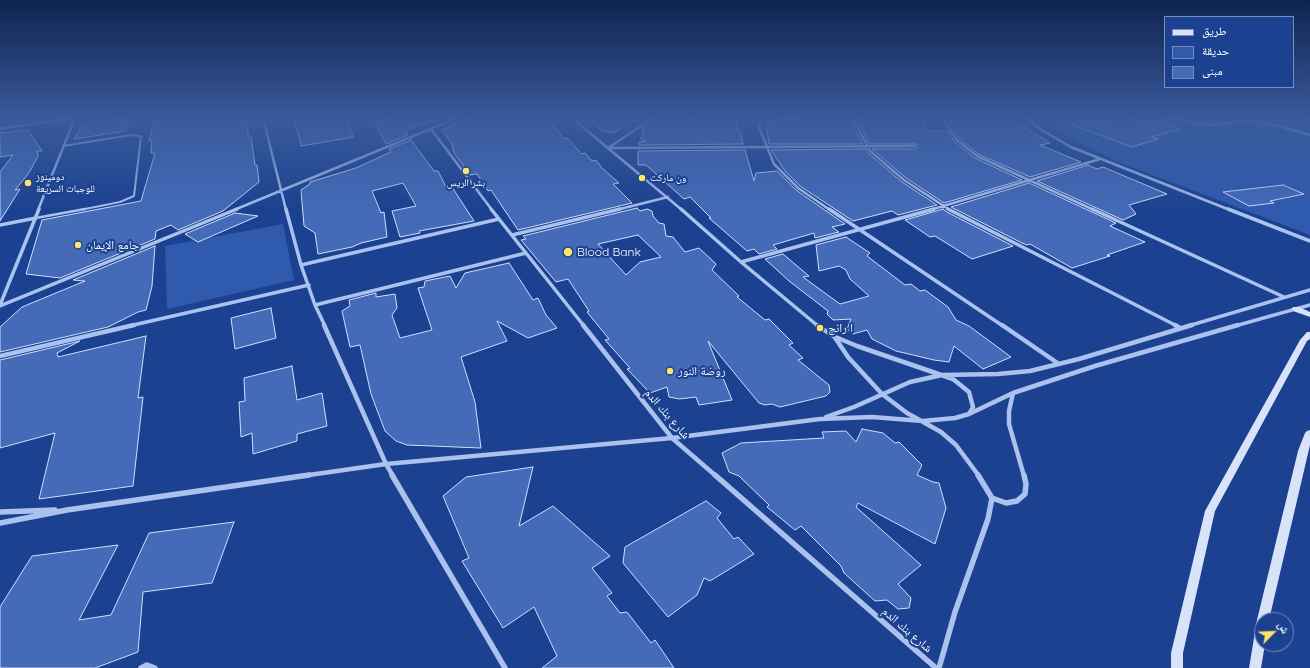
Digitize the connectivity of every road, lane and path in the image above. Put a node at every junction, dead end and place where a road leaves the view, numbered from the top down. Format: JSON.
{"nodes":[{"id":1,"x":62,"y":149,"type":"edge"},
{"id":2,"x":139,"y":149,"type":"edge"},
{"id":3,"x":271,"y":149,"type":"edge"},
{"id":4,"x":383,"y":149,"type":"edge"},
{"id":5,"x":446,"y":149,"type":"edge"},
{"id":6,"x":609,"y":149,"type":"edge"},
{"id":7,"x":768,"y":149,"type":"edge"},
{"id":8,"x":869,"y":149,"type":"edge"},
{"id":9,"x":968,"y":149,"type":"edge"},
{"id":10,"x":1076,"y":149,"type":"edge"},
{"id":11,"x":1100,"y":159,"type":"junction"},
{"id":12,"x":1029,"y":181,"type":"junction"},
{"id":13,"x":281,"y":192,"type":"junction"},
{"id":14,"x":668,"y":197,"type":"junction"},
{"id":15,"x":943,"y":206,"type":"junction"},
{"id":16,"x":36,"y":218,"type":"junction"},
{"id":17,"x":499,"y":219,"type":"junction"},
{"id":18,"x":0,"y":225,"type":"edge"},
{"id":19,"x":858,"y":230,"type":"junction"},
{"id":20,"x":512,"y":236,"type":"junction"},
{"id":21,"x":1310,"y":241,"type":"edge"},
{"id":22,"x":526,"y":253,"type":"junction"},
{"id":23,"x":741,"y":262,"type":"junction"},
{"id":24,"x":302,"y":265,"type":"junction"},
{"id":25,"x":309,"y":284,"type":"junction"},
{"id":26,"x":1310,"y":290,"type":"edge"},
{"id":27,"x":1284,"y":297,"type":"junction"},
{"id":28,"x":1310,"y":305,"type":"edge"},
{"id":29,"x":0,"y":306,"type":"edge"},
{"id":30,"x":315,"y":306,"type":"junction"},
{"id":31,"x":1296,"y":309,"type":"junction"},
{"id":32,"x":1310,"y":315,"type":"edge"},
{"id":33,"x":1180,"y":328,"type":"junction"},
{"id":34,"x":1310,"y":334,"type":"edge"},
{"id":35,"x":833,"y":336,"type":"junction"},
{"id":36,"x":0,"y":356,"type":"edge"},
{"id":37,"x":1059,"y":364,"type":"junction"},
{"id":38,"x":942,"y":375,"type":"junction"},
{"id":39,"x":1013,"y":393,"type":"junction"},
{"id":40,"x":882,"y":394,"type":"junction"},
{"id":41,"x":969,"y":414,"type":"junction"},
{"id":42,"x":820,"y":419,"type":"junction"},
{"id":43,"x":923,"y":421,"type":"junction"},
{"id":44,"x":1310,"y":433,"type":"edge"},
{"id":45,"x":672,"y":438,"type":"junction"},
{"id":46,"x":386,"y":464,"type":"junction"},
{"id":47,"x":992,"y":498,"type":"junction"},
{"id":48,"x":67,"y":510,"type":"junction"},
{"id":49,"x":0,"y":512,"type":"edge"},
{"id":50,"x":0,"y":523,"type":"edge"},
{"id":51,"x":1265,"y":612,"type":"edge"},
{"id":52,"x":1258,"y":652,"type":"edge"},
{"id":53,"x":1256,"y":667,"type":"edge"},
{"id":54,"x":141,"y":668,"type":"edge"},
{"id":55,"x":155,"y":668,"type":"edge"},
{"id":56,"x":505,"y":668,"type":"edge"},
{"id":57,"x":937,"y":668,"type":"edge"},
{"id":58,"x":1177,"y":668,"type":"edge"}],
"edges":[{"from":1,"to":16,"type":"street"},
{"from":2,"to":16,"type":"lane"},
{"from":3,"to":13,"type":"street"},
{"from":4,"to":13,"type":"street"},
{"from":5,"to":17,"type":"street","name":"شارع بنك الدم"},
{"from":6,"to":14,"type":"street"},
{"from":7,"to":19,"type":"street"},
{"from":8,"to":15,"type":"street"},
{"from":9,"to":12,"type":"street"},
{"from":10,"to":11,"type":"street"},
{"from":11,"to":12,"type":"street"},
{"from":11,"to":21,"type":"street"},
{"from":12,"to":15,"type":"street"},
{"from":12,"to":27,"type":"street"},
{"from":13,"to":24,"type":"street"},
{"from":13,"to":29,"type":"street"},
{"from":14,"to":20,"type":"street"},
{"from":14,"to":23,"type":"street"},
{"from":15,"to":19,"type":"street"},
{"from":15,"to":33,"type":"street"},
{"from":16,"to":18,"type":"street"},
{"from":16,"to":29,"type":"street"},
{"from":17,"to":20,"type":"street","name":"شارع بنك الدم"},
{"from":17,"to":24,"type":"street"},
{"from":19,"to":23,"type":"street"},
{"from":19,"to":37,"type":"street"},
{"from":20,"to":22,"type":"street","name":"شارع بنك الدم"},
{"from":22,"to":30,"type":"street"},
{"from":22,"to":45,"type":"street","name":"شارع بنك الدم"},
{"from":23,"to":35,"type":"street"},
{"from":24,"to":25,"type":"street"},
{"from":25,"to":30,"type":"street"},
{"from":25,"to":36,"type":"street"},
{"from":26,"to":27,"type":"street"},
{"from":27,"to":33,"type":"street"},
{"from":28,"to":31,"type":"street"},
{"from":30,"to":46,"type":"street"},
{"from":31,"to":32,"type":"main road"},
{"from":31,"to":39,"type":"street"},
{"from":33,"to":37,"type":"street"},
{"from":34,"to":58,"type":"main road"},
{"from":35,"to":38,"type":"street"},
{"from":35,"to":40,"type":"street"},
{"from":37,"to":38,"type":"street"},
{"from":38,"to":40,"type":"street"},
{"from":38,"to":41,"type":"street"},
{"from":39,"to":41,"type":"street"},
{"from":39,"to":47,"type":"street"},
{"from":40,"to":42,"type":"street"},
{"from":40,"to":43,"type":"street"},
{"from":41,"to":43,"type":"street"},
{"from":42,"to":43,"type":"street"},
{"from":42,"to":45,"type":"street"},
{"from":43,"to":47,"type":"street"},
{"from":44,"to":51,"type":"main road"},
{"from":45,"to":46,"type":"street"},
{"from":45,"to":57,"type":"street","name":"شارع بنك الدم"},
{"from":46,"to":48,"type":"street"},
{"from":46,"to":56,"type":"street"},
{"from":47,"to":57,"type":"street"},
{"from":48,"to":49,"type":"street"},
{"from":48,"to":50,"type":"street"},
{"from":52,"to":53,"type":"main road"},
{"from":54,"to":55,"type":"street"}]}
